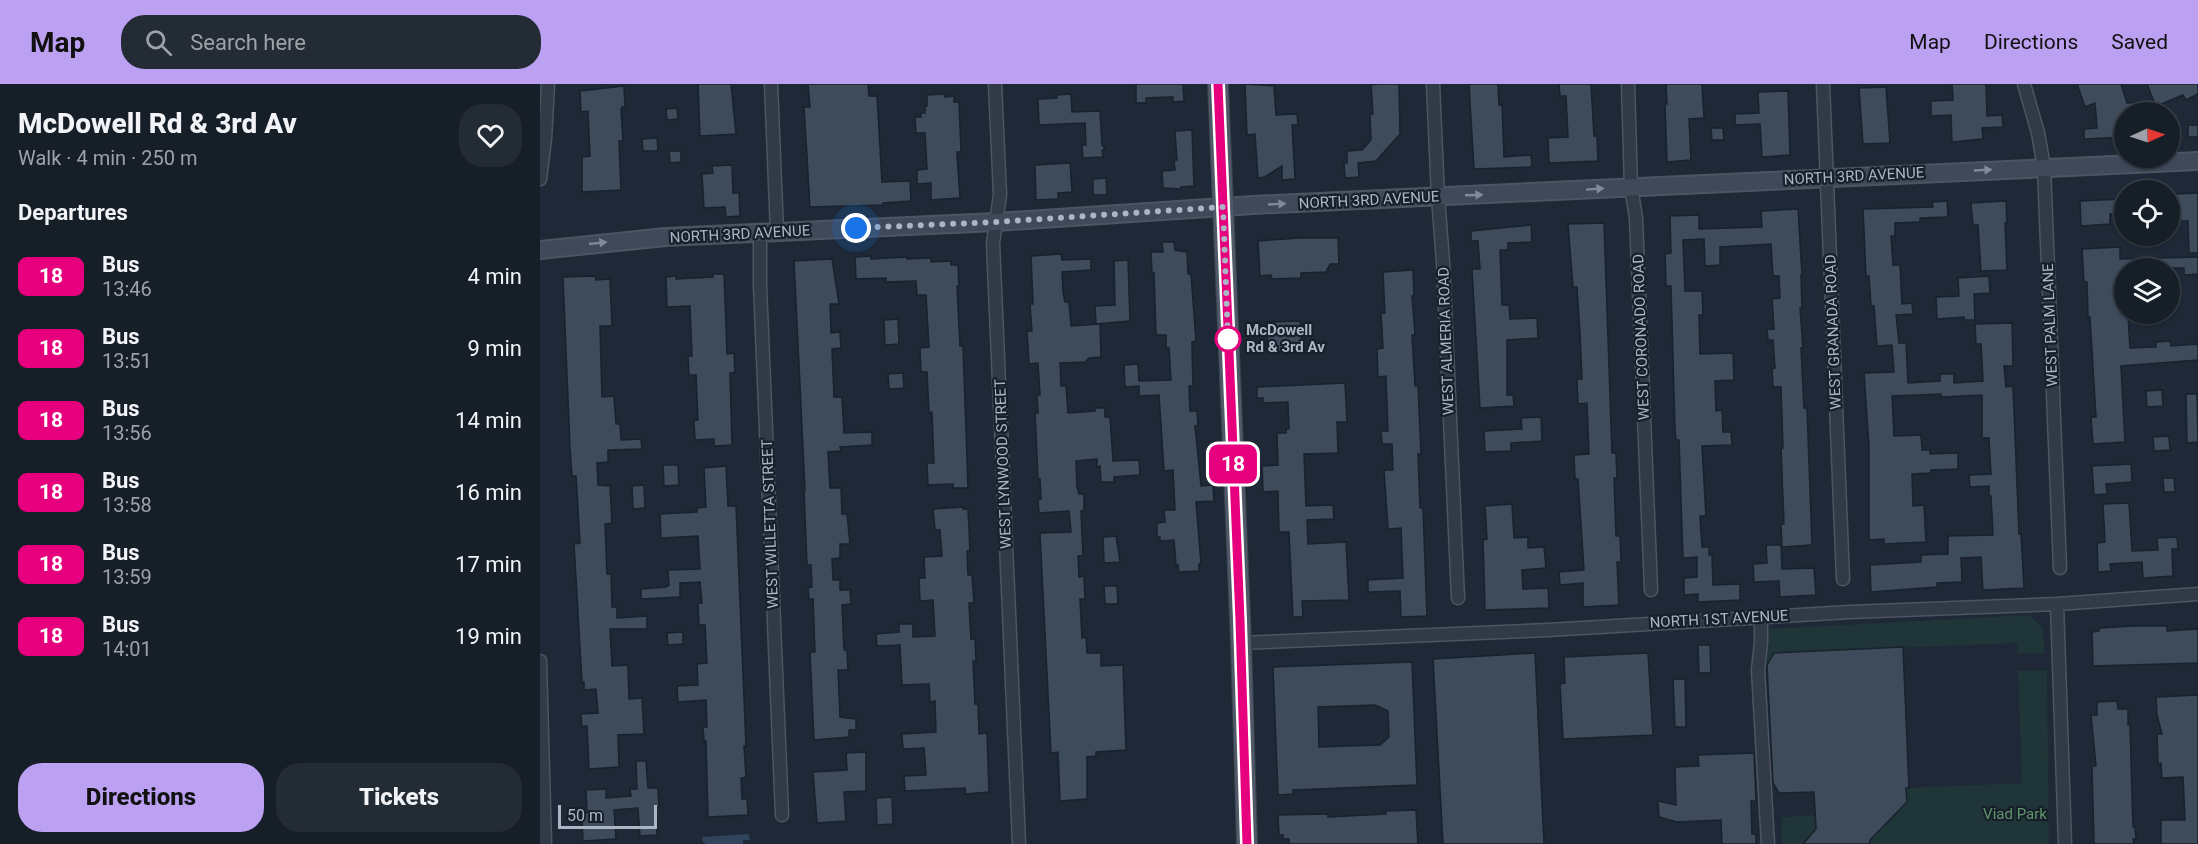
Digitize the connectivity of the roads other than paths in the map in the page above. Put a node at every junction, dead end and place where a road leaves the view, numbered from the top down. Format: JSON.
{"nodes":[{"id":1,"x":548,"y":84,"type":"edge"},
{"id":2,"x":771,"y":84,"type":"edge"},
{"id":3,"x":995,"y":84,"type":"edge"},
{"id":4,"x":1218,"y":84,"type":"edge"},
{"id":5,"x":1433,"y":84,"type":"edge"},
{"id":6,"x":1628,"y":84,"type":"edge"},
{"id":7,"x":1823,"y":84,"type":"edge"},
{"id":8,"x":2024,"y":84,"type":"edge"},
{"id":9,"x":2198,"y":160,"type":"edge"},
{"id":10,"x":2044,"y":167,"type":"junction"},
{"id":11,"x":1826,"y":178,"type":"junction"},
{"id":12,"x":540,"y":179,"type":"edge"},
{"id":13,"x":1631,"y":187,"type":"junction"},
{"id":14,"x":1438,"y":197,"type":"junction"},
{"id":15,"x":1223,"y":207,"type":"junction"},
{"id":16,"x":996,"y":222,"type":"junction"},
{"id":17,"x":777,"y":232,"type":"junction"},
{"id":18,"x":760,"y":234,"type":"junction"},
{"id":19,"x":540,"y":250,"type":"edge"},
{"id":20,"x":2060,"y":568,"type":"dead end"},
{"id":21,"x":1843,"y":579,"type":"dead end"},
{"id":22,"x":1651,"y":590,"type":"dead end"},
{"id":23,"x":2198,"y":594,"type":"edge"},
{"id":24,"x":1458,"y":598,"type":"dead end"},
{"id":25,"x":2056,"y":604,"type":"junction"},
{"id":26,"x":1761,"y":617,"type":"junction"},
{"id":27,"x":1241,"y":643,"type":"junction"},
{"id":28,"x":540,"y":661,"type":"edge"},
{"id":29,"x":782,"y":815,"type":"dead end"},
{"id":30,"x":545,"y":844,"type":"edge"},
{"id":31,"x":1019,"y":844,"type":"edge"},
{"id":32,"x":1247,"y":844,"type":"edge"},
{"id":33,"x":1768,"y":844,"type":"edge"},
{"id":34,"x":2065,"y":844,"type":"edge"}],
"edges":[{"from":1,"to":12,"type":"street"},
{"from":2,"to":17,"type":"street"},
{"from":3,"to":16,"type":"street","name":"WEST LYNWOOD STREET"},
{"from":4,"to":15,"type":"main road"},
{"from":5,"to":14,"type":"street","name":"WEST ALMERIA ROAD"},
{"from":6,"to":13,"type":"street","name":"WEST CORONADO ROAD"},
{"from":7,"to":11,"type":"street","name":"WEST GRANADA ROAD"},
{"from":8,"to":10,"type":"street","name":"WEST PALM LANE"},
{"from":9,"to":10,"type":"street","name":"NORTH 3RD AVENUE"},
{"from":11,"to":10,"type":"street","name":"NORTH 3RD AVENUE","one_way":true},
{"from":10,"to":20,"type":"street","name":"WEST PALM LANE"},
{"from":11,"to":13,"type":"street","name":"NORTH 3RD AVENUE"},
{"from":11,"to":21,"type":"street","name":"WEST GRANADA ROAD"},
{"from":14,"to":13,"type":"street","name":"NORTH 3RD AVENUE","one_way":true},
{"from":13,"to":22,"type":"street","name":"WEST CORONADO ROAD"},
{"from":15,"to":14,"type":"street","name":"NORTH 3RD AVENUE","one_way":true},
{"from":14,"to":24,"type":"street","name":"WEST ALMERIA ROAD"},
{"from":15,"to":16,"type":"street","name":"NORTH 3RD AVENUE"},
{"from":15,"to":27,"type":"main road"},
{"from":16,"to":17,"type":"street","name":"NORTH 3RD AVENUE"},
{"from":16,"to":31,"type":"street","name":"WEST LYNWOOD STREET"},
{"from":17,"to":18,"type":"street","name":"NORTH 3RD AVENUE"},
{"from":19,"to":18,"type":"street","name":"NORTH 3RD AVENUE","one_way":true},
{"from":18,"to":29,"type":"street","name":"WEST WILLETTA STREET"},
{"from":23,"to":25,"type":"street","name":"NORTH 1ST AVENUE"},
{"from":25,"to":26,"type":"street","name":"NORTH 1ST AVENUE"},
{"from":25,"to":34,"type":"street"},
{"from":26,"to":27,"type":"street","name":"NORTH 1ST AVENUE"},
{"from":26,"to":33,"type":"street"},
{"from":27,"to":32,"type":"main road"},
{"from":28,"to":30,"type":"street"}]}
